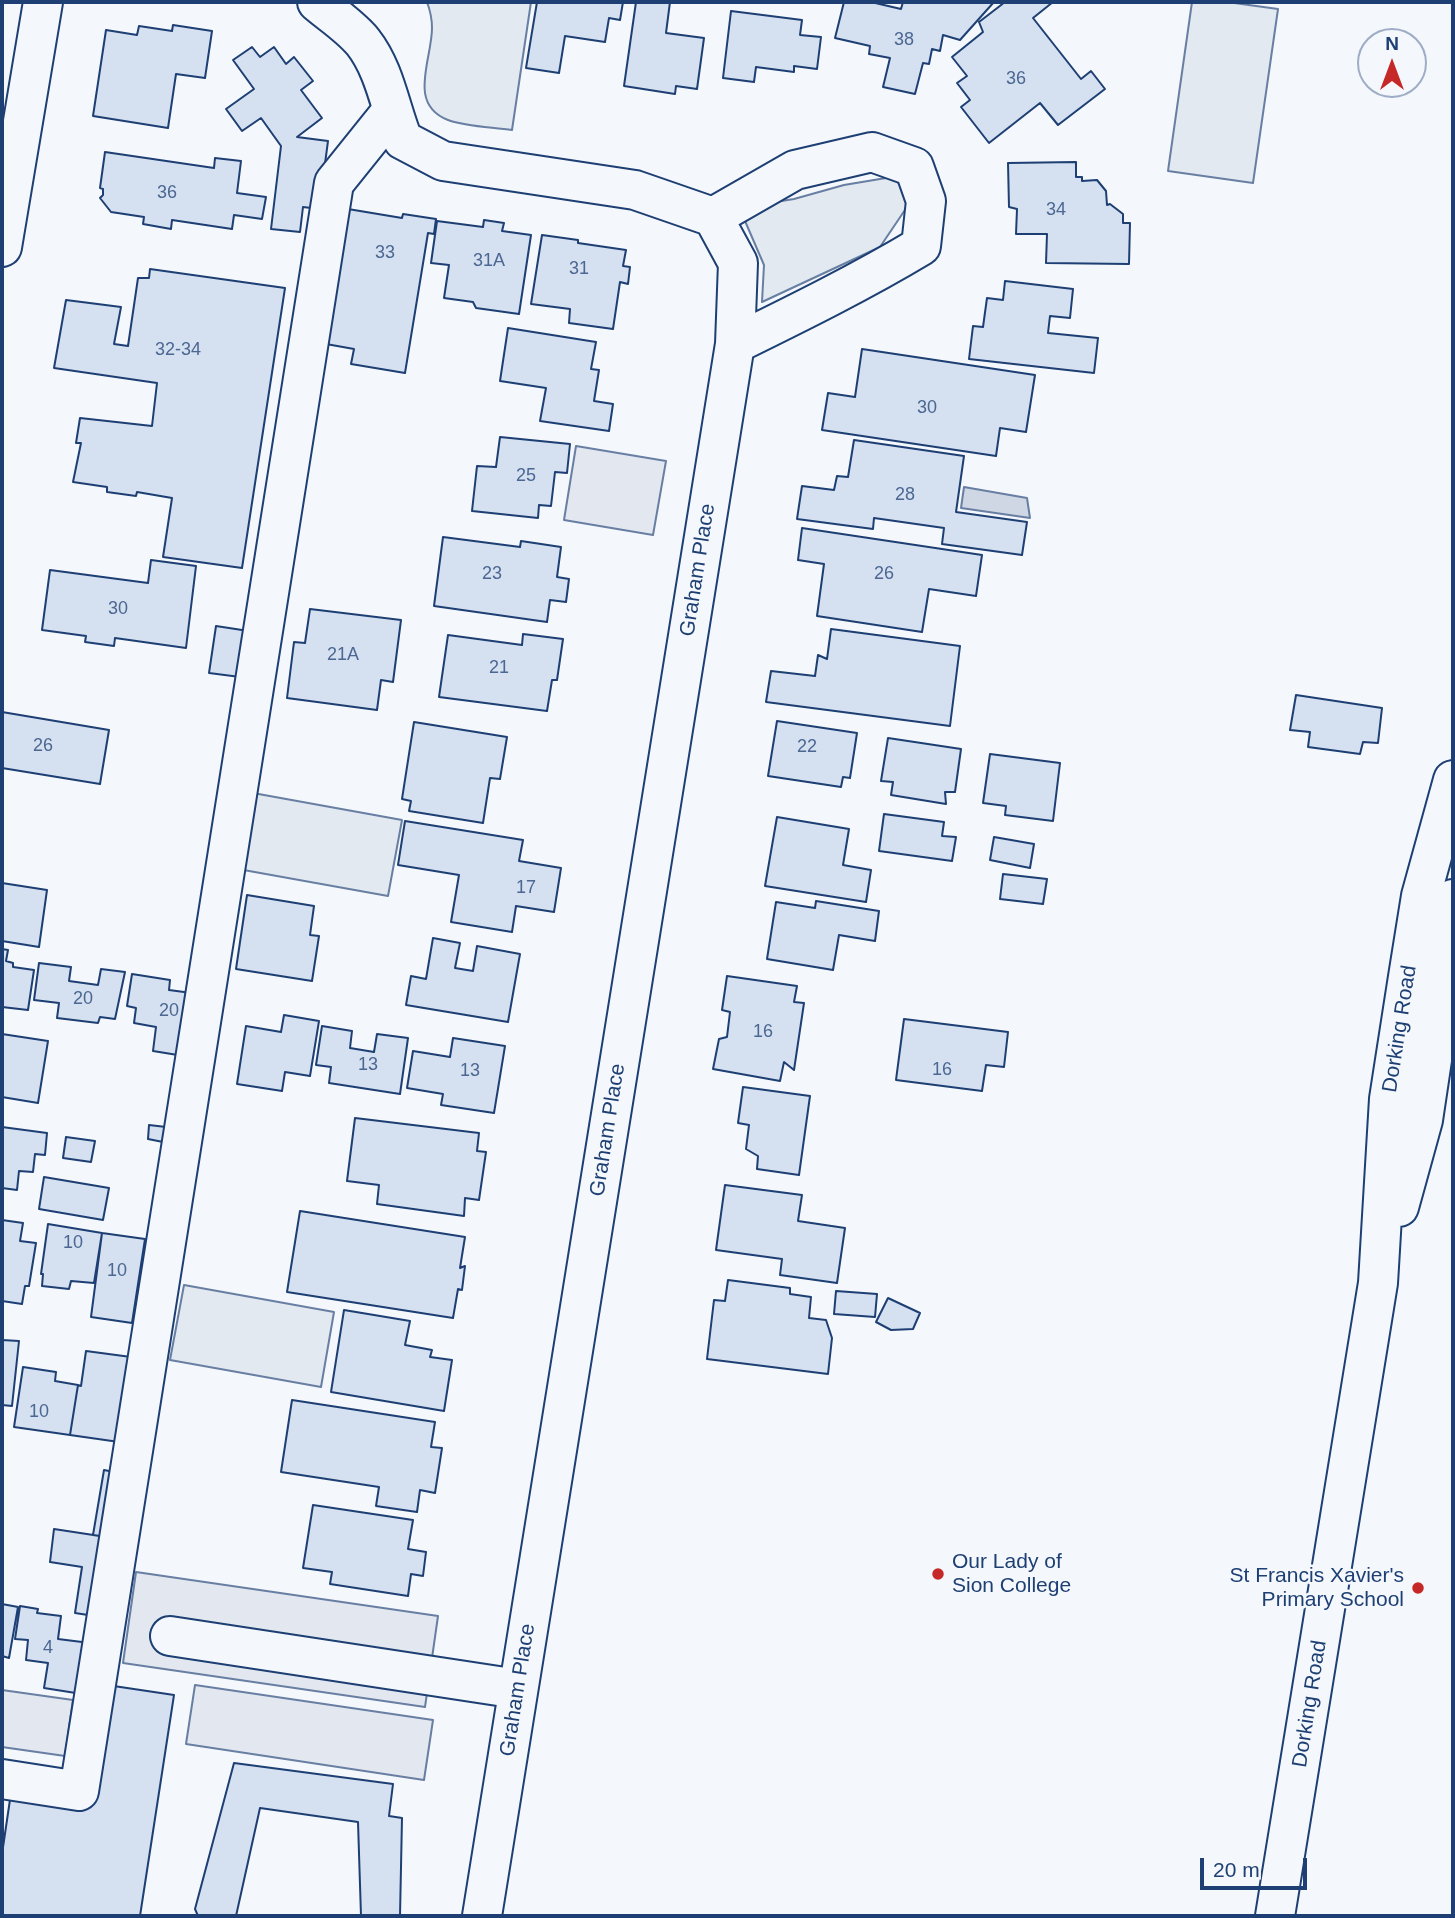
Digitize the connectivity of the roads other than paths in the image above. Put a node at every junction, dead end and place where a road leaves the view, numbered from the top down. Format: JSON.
{"nodes":[{"id":1,"x":43,"y":2,"type":"edge"},
{"id":2,"x":317,"y":2,"type":"edge"},
{"id":3,"x":391,"y":112,"type":"junction"},
{"id":4,"x":713,"y":217,"type":"junction"},
{"id":5,"x":2,"y":247,"type":"edge"},
{"id":6,"x":735,"y":344,"type":"junction"},
{"id":7,"x":1453,"y":780,"type":"edge"},
{"id":8,"x":1453,"y":899,"type":"edge"},
{"id":9,"x":1426,"y":979,"type":"junction"},
{"id":10,"x":170,"y":1636,"type":"dead end"},
{"id":11,"x":518,"y":1689,"type":"junction"},
{"id":12,"x":2,"y":1779,"type":"edge"},
{"id":13,"x":482,"y":1916,"type":"edge"},
{"id":14,"x":1275,"y":1916,"type":"edge"}],
"edges":[{"from":1,"to":5,"type":"street"},
{"from":2,"to":3,"type":"street"},
{"from":3,"to":4,"type":"street"},
{"from":3,"to":12,"type":"street"},
{"from":4,"to":6,"type":"street","name":"Graham Place"},
{"from":4,"to":6,"type":"street"},
{"from":6,"to":11,"type":"street","name":"Graham Place"},
{"from":7,"to":9,"type":"street","name":"Dorking Road"},
{"from":8,"to":9,"type":"street","name":"Dorking Road"},
{"from":9,"to":14,"type":"street","name":"Dorking Road"},
{"from":10,"to":11,"type":"street"},
{"from":11,"to":13,"type":"street","name":"Graham Place"}]}
